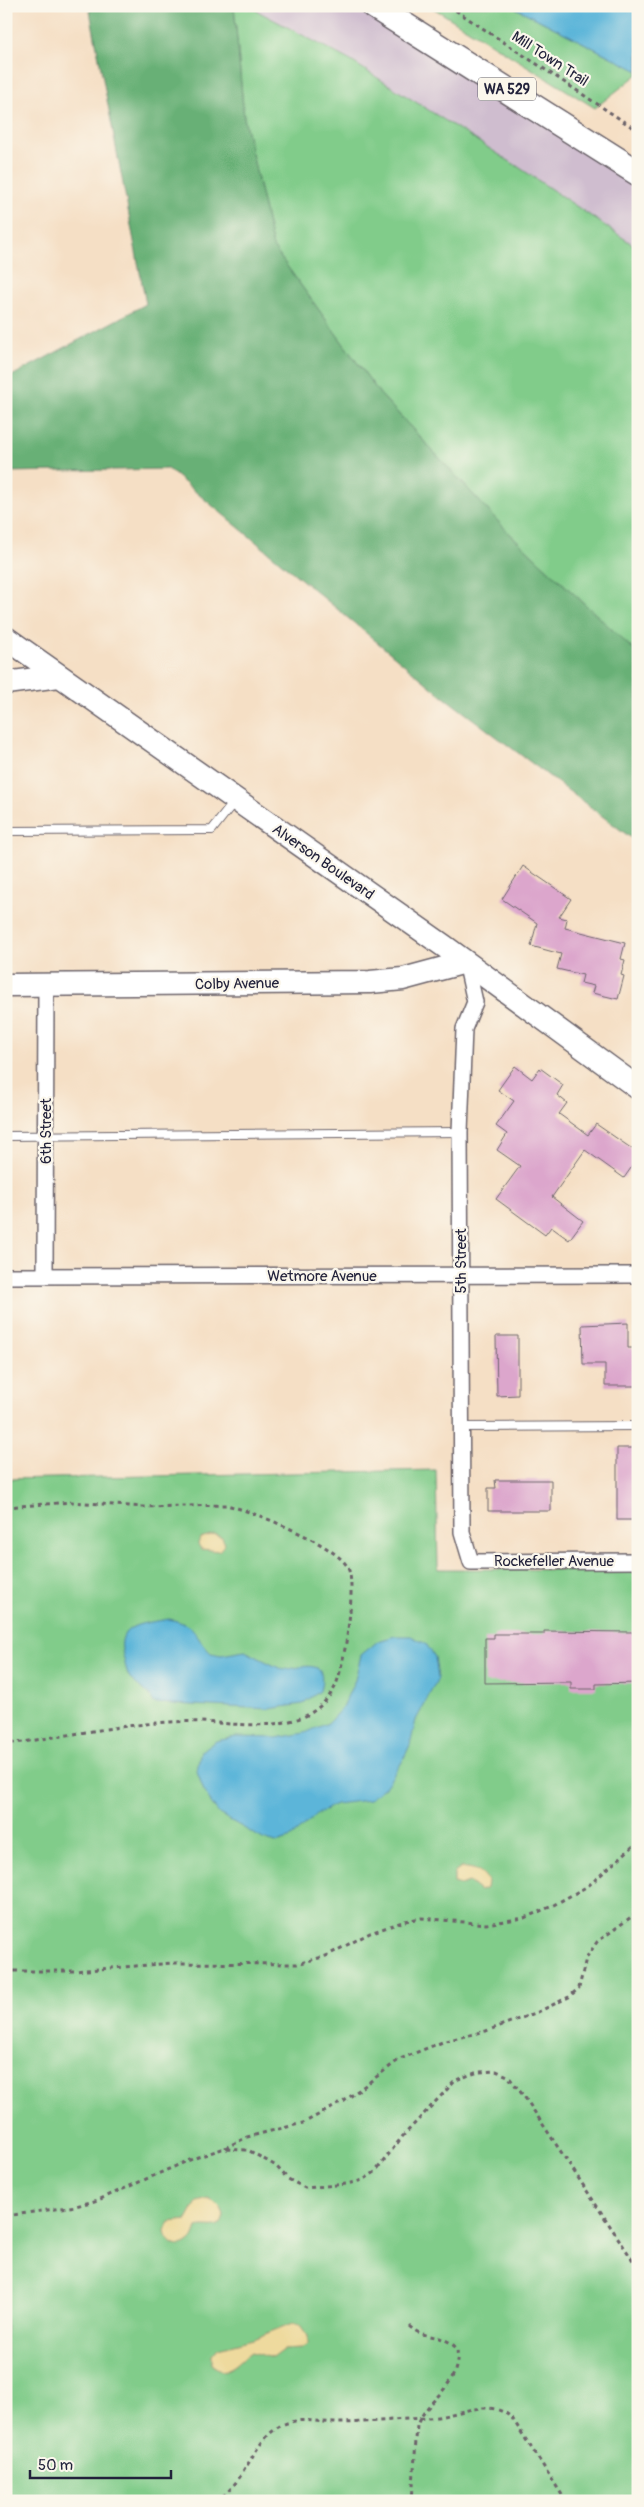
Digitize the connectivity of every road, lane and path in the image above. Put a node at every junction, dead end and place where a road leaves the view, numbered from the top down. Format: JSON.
{"nodes":[{"id":1,"x":374,"y":6,"type":"edge"},
{"id":2,"x":449,"y":6,"type":"edge"},
{"id":3,"x":638,"y":130,"type":"edge"},
{"id":4,"x":638,"y":173,"type":"edge"},
{"id":5,"x":6,"y":638,"type":"edge"},
{"id":6,"x":59,"y":676,"type":"junction"},
{"id":7,"x":6,"y":683,"type":"edge"},
{"id":8,"x":236,"y":801,"type":"junction"},
{"id":9,"x":6,"y":831,"type":"edge"},
{"id":10,"x":466,"y":962,"type":"junction"},
{"id":11,"x":6,"y":985,"type":"edge"},
{"id":12,"x":46,"y":985,"type":"junction"},
{"id":13,"x":638,"y":1088,"type":"edge"},
{"id":14,"x":460,"y":1132,"type":"junction"},
{"id":15,"x":6,"y":1136,"type":"edge"},
{"id":16,"x":46,"y":1136,"type":"junction"},
{"id":17,"x":638,"y":1275,"type":"edge"},
{"id":18,"x":6,"y":1276,"type":"edge"},
{"id":19,"x":45,"y":1276,"type":"junction"},
{"id":20,"x":461,"y":1276,"type":"junction"},
{"id":21,"x":638,"y":1426,"type":"edge"},
{"id":22,"x":461,"y":1427,"type":"junction"},
{"id":23,"x":6,"y":1507,"type":"edge"},
{"id":24,"x":638,"y":1561,"type":"edge"},
{"id":25,"x":471,"y":1562,"type":"joint"},
{"id":26,"x":6,"y":1743,"type":"edge"},
{"id":27,"x":638,"y":1842,"type":"edge"},
{"id":28,"x":638,"y":1912,"type":"edge"},
{"id":29,"x":6,"y":1971,"type":"edge"},
{"id":30,"x":222,"y":2150,"type":"junction"},
{"id":31,"x":6,"y":2216,"type":"edge"},
{"id":32,"x":638,"y":2268,"type":"edge"},
{"id":33,"x":410,"y":2326,"type":"dead end"},
{"id":34,"x":420,"y":2418,"type":"junction"},
{"id":35,"x":216,"y":2501,"type":"edge"},
{"id":36,"x":412,"y":2501,"type":"edge"},
{"id":37,"x":566,"y":2501,"type":"edge"}],
"edges":[{"from":1,"to":4,"type":"main road","number":"WA 529"},
{"from":2,"to":3,"type":"path","name":"Mill Town Trail"},
{"from":5,"to":6,"type":"main road","name":"Alverson Boulevard"},
{"from":6,"to":7,"type":"main road"},
{"from":6,"to":8,"type":"main road","name":"Alverson Boulevard"},
{"from":8,"to":9,"type":"lane"},
{"from":8,"to":10,"type":"main road","name":"Alverson Boulevard"},
{"from":10,"to":12,"type":"main road","name":"Colby Avenue"},
{"from":10,"to":13,"type":"main road","name":"Alverson Boulevard"},
{"from":10,"to":14,"type":"street","name":"5th Street"},
{"from":11,"to":12,"type":"main road","name":"Colby Avenue"},
{"from":12,"to":16,"type":"street","name":"6th Street"},
{"from":14,"to":16,"type":"lane"},
{"from":14,"to":20,"type":"street","name":"5th Street"},
{"from":15,"to":16,"type":"lane"},
{"from":16,"to":19,"type":"street","name":"6th Street"},
{"from":17,"to":20,"type":"street","name":"Wetmore Avenue"},
{"from":18,"to":19,"type":"street","name":"Wetmore Avenue"},
{"from":19,"to":20,"type":"street","name":"Wetmore Avenue"},
{"from":20,"to":22,"type":"street","name":"5th Street"},
{"from":21,"to":22,"type":"lane"},
{"from":22,"to":25,"type":"street","name":"5th Street"},
{"from":23,"to":26,"type":"path"},
{"from":24,"to":25,"type":"street","name":"Rockefeller Avenue"},
{"from":27,"to":29,"type":"path"},
{"from":28,"to":30,"type":"path"},
{"from":30,"to":31,"type":"path"},
{"from":30,"to":32,"type":"path"},
{"from":33,"to":34,"type":"path"},
{"from":34,"to":35,"type":"path"},
{"from":34,"to":36,"type":"path"},
{"from":34,"to":37,"type":"path"}]}
